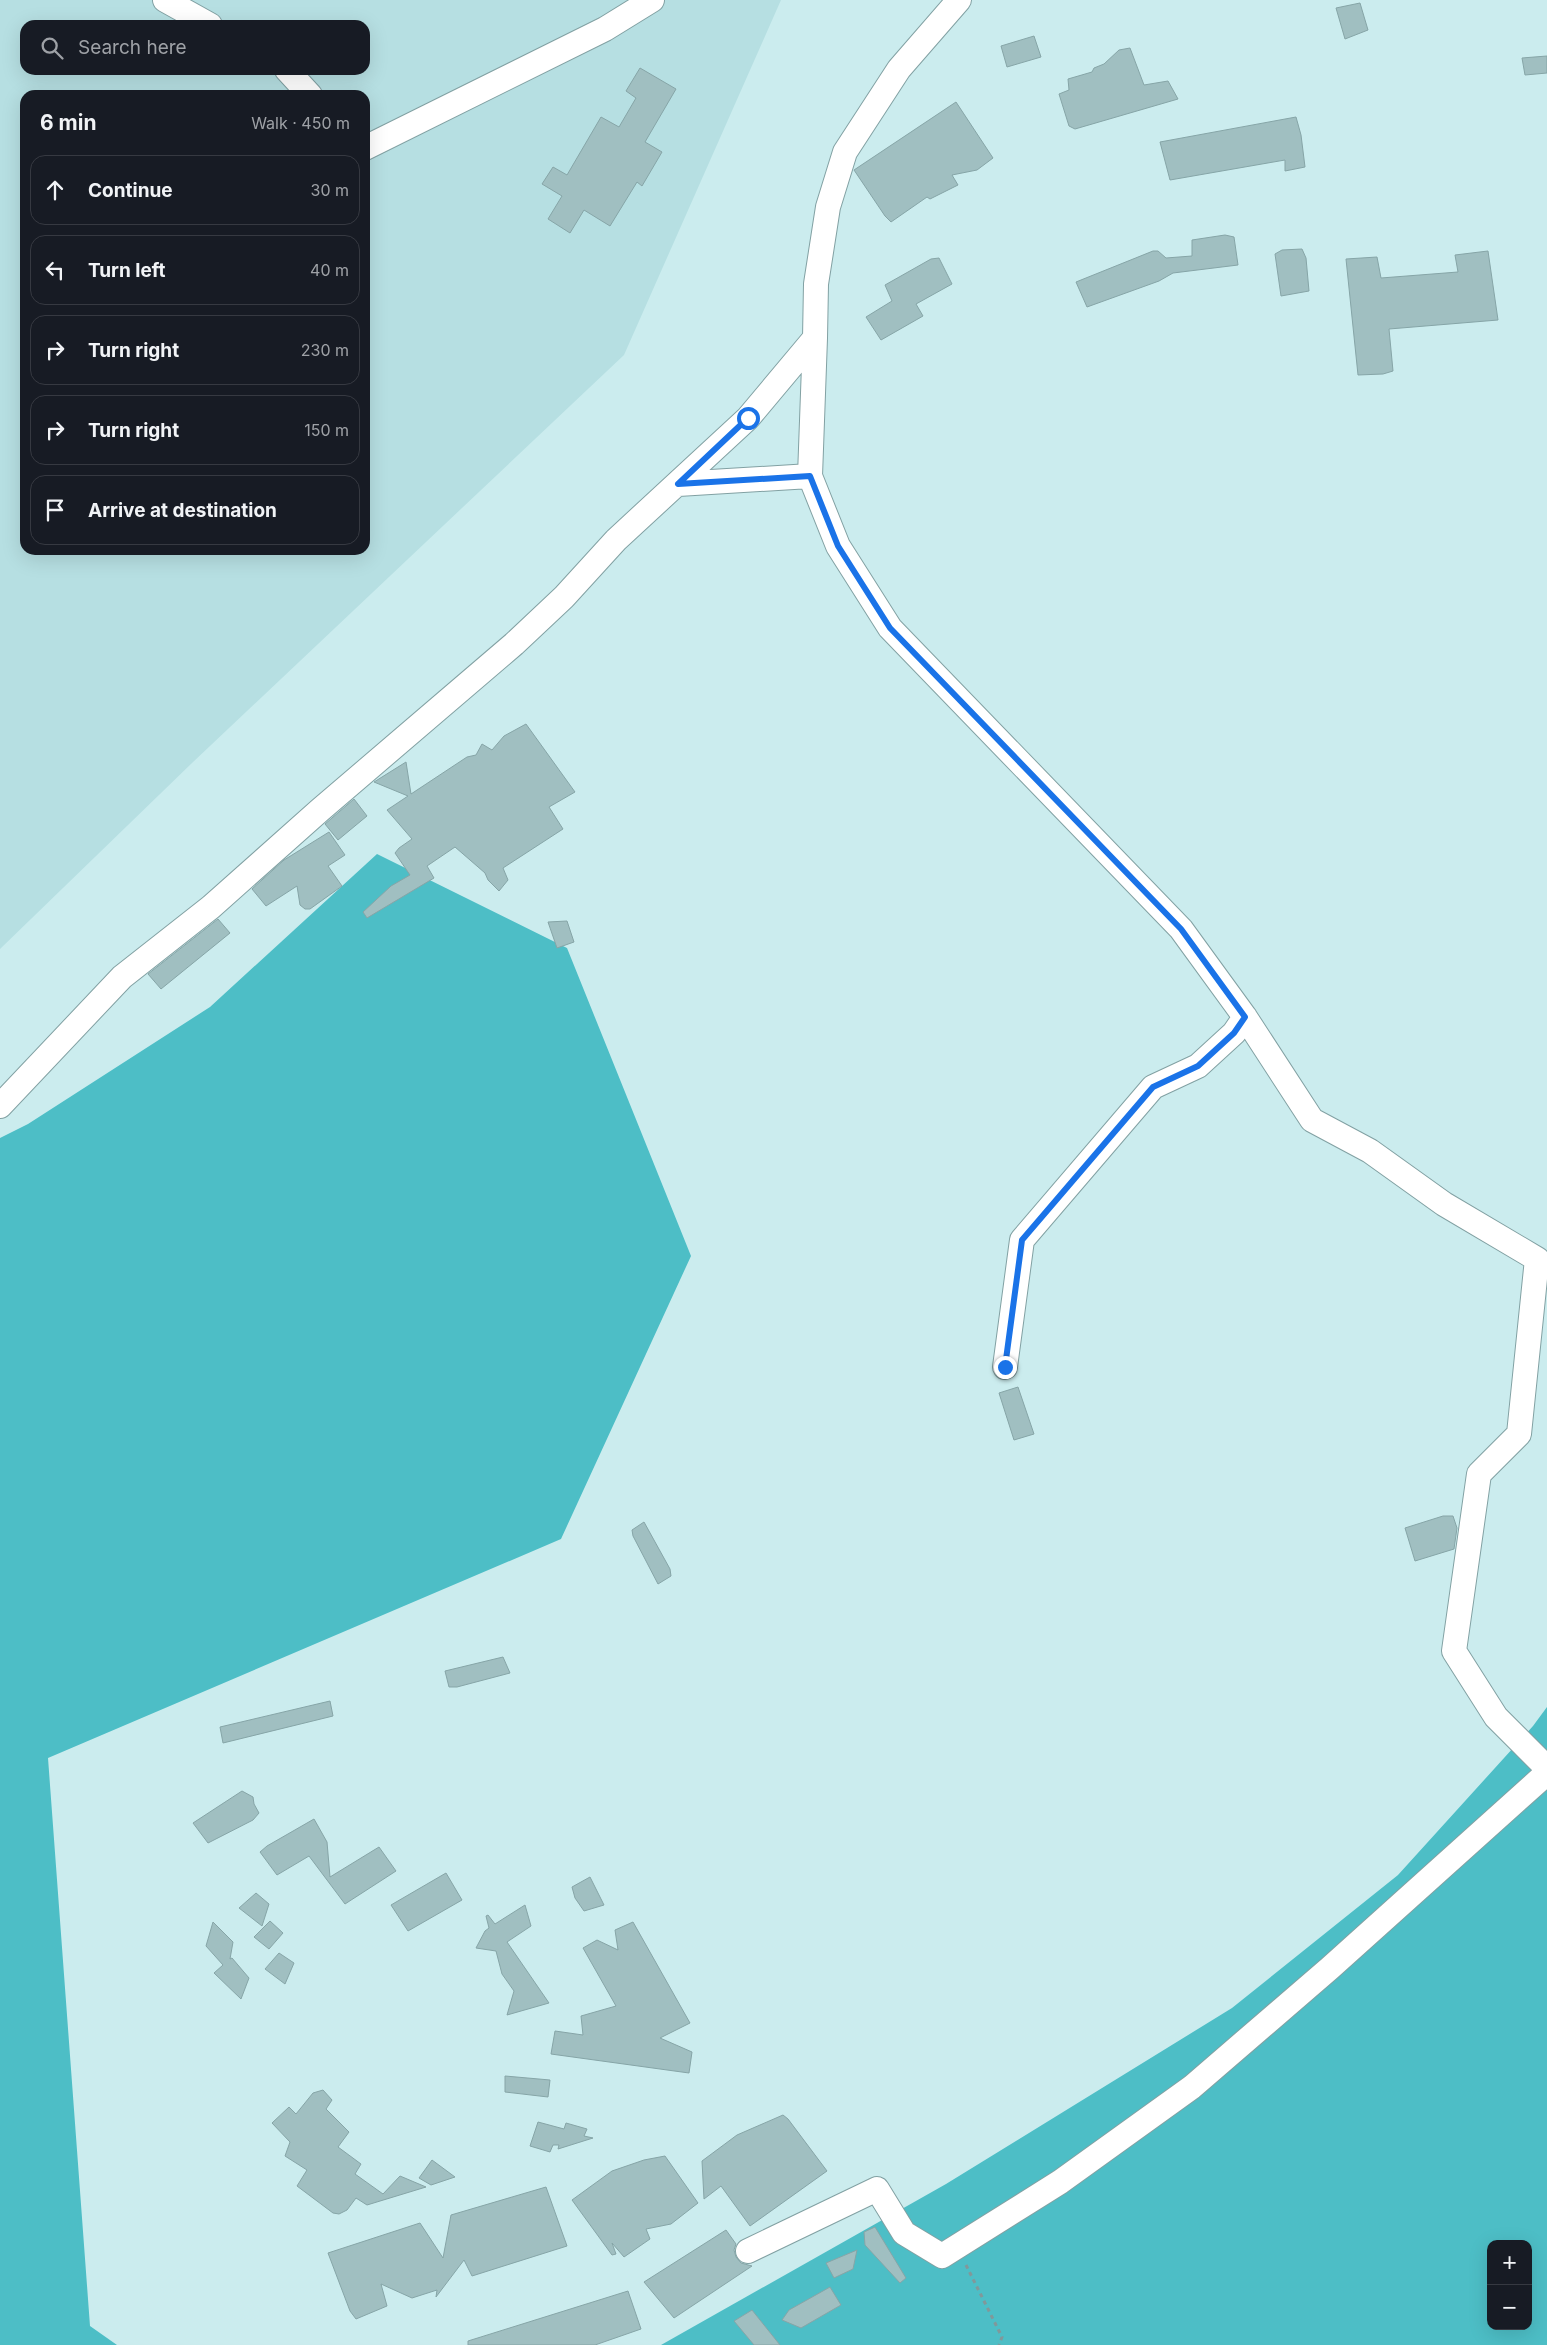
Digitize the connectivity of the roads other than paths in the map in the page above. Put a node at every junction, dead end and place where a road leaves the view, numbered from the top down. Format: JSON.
{"nodes":[{"id":1,"x":165,"y":0,"type":"edge"},
{"id":2,"x":652,"y":0,"type":"edge"},
{"id":3,"x":959,"y":0,"type":"edge"},
{"id":4,"x":201,"y":20,"type":"edge"},
{"id":5,"x":292,"y":75,"type":"edge"},
{"id":6,"x":305,"y":90,"type":"edge"},
{"id":7,"x":370,"y":146,"type":"edge"},
{"id":8,"x":815,"y":338,"type":"junction"},
{"id":9,"x":810,"y":476,"type":"junction"},
{"id":10,"x":678,"y":484,"type":"junction"},
{"id":11,"x":1245,"y":1017,"type":"junction"},
{"id":12,"x":0,"y":1106,"type":"edge"},
{"id":13,"x":1005,"y":1367,"type":"dead end"},
{"id":14,"x":1547,"y":1768,"type":"edge"},
{"id":15,"x":1547,"y":1773,"type":"edge"},
{"id":16,"x":748,"y":2251,"type":"dead end"}],
"edges":[{"from":1,"to":4,"type":"lane"},
{"from":2,"to":7,"type":"lane"},
{"from":3,"to":8,"type":"lane"},
{"from":5,"to":6,"type":"lane"},
{"from":8,"to":9,"type":"lane"},
{"from":8,"to":10,"type":"lane"},
{"from":9,"to":10,"type":"lane"},
{"from":9,"to":11,"type":"lane"},
{"from":10,"to":12,"type":"lane"},
{"from":11,"to":13,"type":"lane"},
{"from":11,"to":14,"type":"lane"},
{"from":15,"to":16,"type":"lane"}]}
